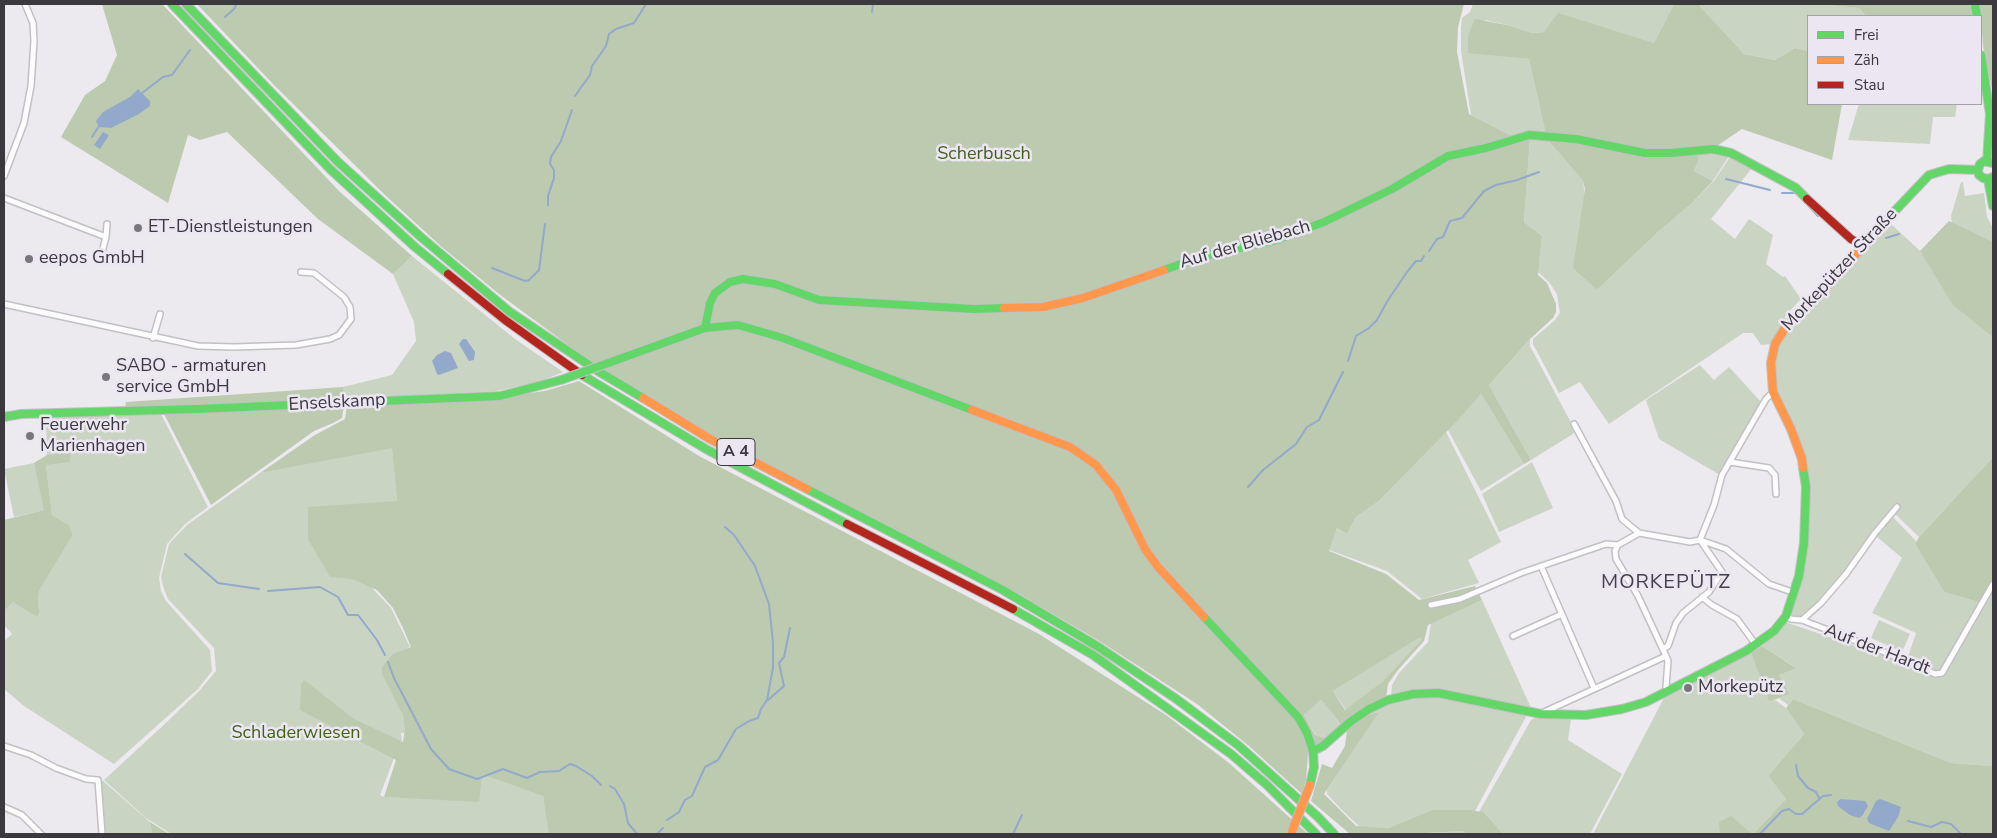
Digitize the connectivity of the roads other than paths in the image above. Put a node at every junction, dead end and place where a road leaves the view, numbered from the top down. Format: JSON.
{"nodes":[{"id":1,"x":25,"y":4,"type":"edge"},
{"id":2,"x":172,"y":4,"type":"edge"},
{"id":3,"x":186,"y":4,"type":"edge"},
{"id":4,"x":1982,"y":62,"type":"edge"},
{"id":5,"x":1990,"y":162,"type":"edge"},
{"id":6,"x":1978,"y":170,"type":"junction"},
{"id":7,"x":4,"y":176,"type":"edge"},
{"id":8,"x":1991,"y":178,"type":"edge"},
{"id":9,"x":4,"y":198,"type":"edge"},
{"id":10,"x":1993,"y":206,"type":"edge"},
{"id":11,"x":107,"y":224,"type":"dead end"},
{"id":12,"x":106,"y":237,"type":"junction"},
{"id":13,"x":1863,"y":246,"type":"junction"},
{"id":14,"x":101,"y":256,"type":"dead end"},
{"id":15,"x":301,"y":272,"type":"dead end"},
{"id":16,"x":4,"y":304,"type":"edge"},
{"id":17,"x":160,"y":314,"type":"dead end"},
{"id":18,"x":705,"y":328,"type":"junction"},
{"id":19,"x":153,"y":338,"type":"junction"},
{"id":20,"x":1773,"y":392,"type":"junction"},
{"id":21,"x":4,"y":411,"type":"edge"},
{"id":22,"x":21,"y":414,"type":"junction"},
{"id":23,"x":4,"y":417,"type":"edge"},
{"id":24,"x":1574,"y":424,"type":"dead end"},
{"id":25,"x":1730,"y":462,"type":"junction"},
{"id":26,"x":1776,"y":494,"type":"dead end"},
{"id":27,"x":1897,"y":507,"type":"dead end"},
{"id":28,"x":1639,"y":533,"type":"junction"},
{"id":29,"x":1700,"y":540,"type":"junction"},
{"id":30,"x":1618,"y":545,"type":"junction"},
{"id":31,"x":1541,"y":566,"type":"junction"},
{"id":32,"x":1992,"y":584,"type":"edge"},
{"id":33,"x":1795,"y":593,"type":"junction"},
{"id":34,"x":1702,"y":597,"type":"junction"},
{"id":35,"x":1431,"y":605,"type":"dead end"},
{"id":36,"x":1562,"y":614,"type":"junction"},
{"id":37,"x":1786,"y":616,"type":"junction"},
{"id":38,"x":1802,"y":620,"type":"junction"},
{"id":39,"x":1513,"y":636,"type":"dead end"},
{"id":40,"x":1756,"y":646,"type":"junction"},
{"id":41,"x":1663,"y":649,"type":"junction"},
{"id":42,"x":1666,"y":656,"type":"junction"},
{"id":43,"x":1594,"y":688,"type":"junction"},
{"id":44,"x":1668,"y":692,"type":"junction"},
{"id":45,"x":1541,"y":714,"type":"junction"},
{"id":46,"x":4,"y":746,"type":"edge"},
{"id":47,"x":1313,"y":750,"type":"junction"},
{"id":48,"x":4,"y":807,"type":"edge"},
{"id":49,"x":1292,"y":833,"type":"edge"},
{"id":50,"x":41,"y":834,"type":"edge"},
{"id":51,"x":102,"y":834,"type":"edge"},
{"id":52,"x":1316,"y":834,"type":"edge"},
{"id":53,"x":1334,"y":834,"type":"edge"}],
"edges":[{"from":1,"to":7,"type":"street"},
{"from":2,"to":52,"type":"main road","number":"A 4"},
{"from":3,"to":53,"type":"main road","number":"A 4"},
{"from":4,"to":5,"type":"main road"},
{"from":5,"to":6,"type":"main road"},
{"from":6,"to":8,"type":"main road"},
{"from":6,"to":13,"type":"main road","name":"Morkepützer Straße"},
{"from":8,"to":10,"type":"main road"},
{"from":9,"to":12,"type":"street"},
{"from":11,"to":12,"type":"street"},
{"from":12,"to":14,"type":"street"},
{"from":13,"to":18,"type":"main road","name":"Auf der Bliebach"},
{"from":13,"to":20,"type":"main road","name":"Morkepützer Straße"},
{"from":15,"to":19,"type":"street"},
{"from":16,"to":19,"type":"street"},
{"from":17,"to":19,"type":"street"},
{"from":18,"to":22,"type":"main road","name":"Enselskamp","bridge":true},
{"from":18,"to":47,"type":"main road","name":"Enselskamp"},
{"from":20,"to":25,"type":"street"},
{"from":20,"to":33,"type":"main road","name":"Morkepützer Straße"},
{"from":21,"to":22,"type":"main road","name":"Enselskamp"},
{"from":22,"to":23,"type":"main road","name":"Enselskamp"},
{"from":24,"to":28,"type":"street"},
{"from":25,"to":26,"type":"street"},
{"from":25,"to":29,"type":"street"},
{"from":27,"to":38,"type":"street","name":"Auf der Hardt"},
{"from":28,"to":29,"type":"street"},
{"from":28,"to":30,"type":"street"},
{"from":29,"to":33,"type":"street"},
{"from":29,"to":34,"type":"street"},
{"from":30,"to":31,"type":"street"},
{"from":30,"to":41,"type":"street"},
{"from":31,"to":35,"type":"street"},
{"from":31,"to":36,"type":"street"},
{"from":32,"to":38,"type":"street","name":"Auf der Hardt"},
{"from":33,"to":37,"type":"main road","name":"Morkepützer Straße"},
{"from":34,"to":40,"type":"street"},
{"from":34,"to":41,"type":"street"},
{"from":36,"to":39,"type":"street"},
{"from":36,"to":43,"type":"street"},
{"from":37,"to":38,"type":"street","name":"Auf der Hardt"},
{"from":37,"to":40,"type":"main road","name":"Morkepützer Straße"},
{"from":40,"to":44,"type":"main road","name":"Morkepützer Straße"},
{"from":41,"to":42,"type":"street"},
{"from":42,"to":43,"type":"street"},
{"from":42,"to":44,"type":"street"},
{"from":43,"to":45,"type":"street"},
{"from":44,"to":45,"type":"main road","name":"Morkepützer Straße"},
{"from":45,"to":47,"type":"main road","name":"Morkepützer Straße"},
{"from":46,"to":51,"type":"street"},
{"from":47,"to":49,"type":"main road","bridge":true},
{"from":48,"to":50,"type":"street"}]}
